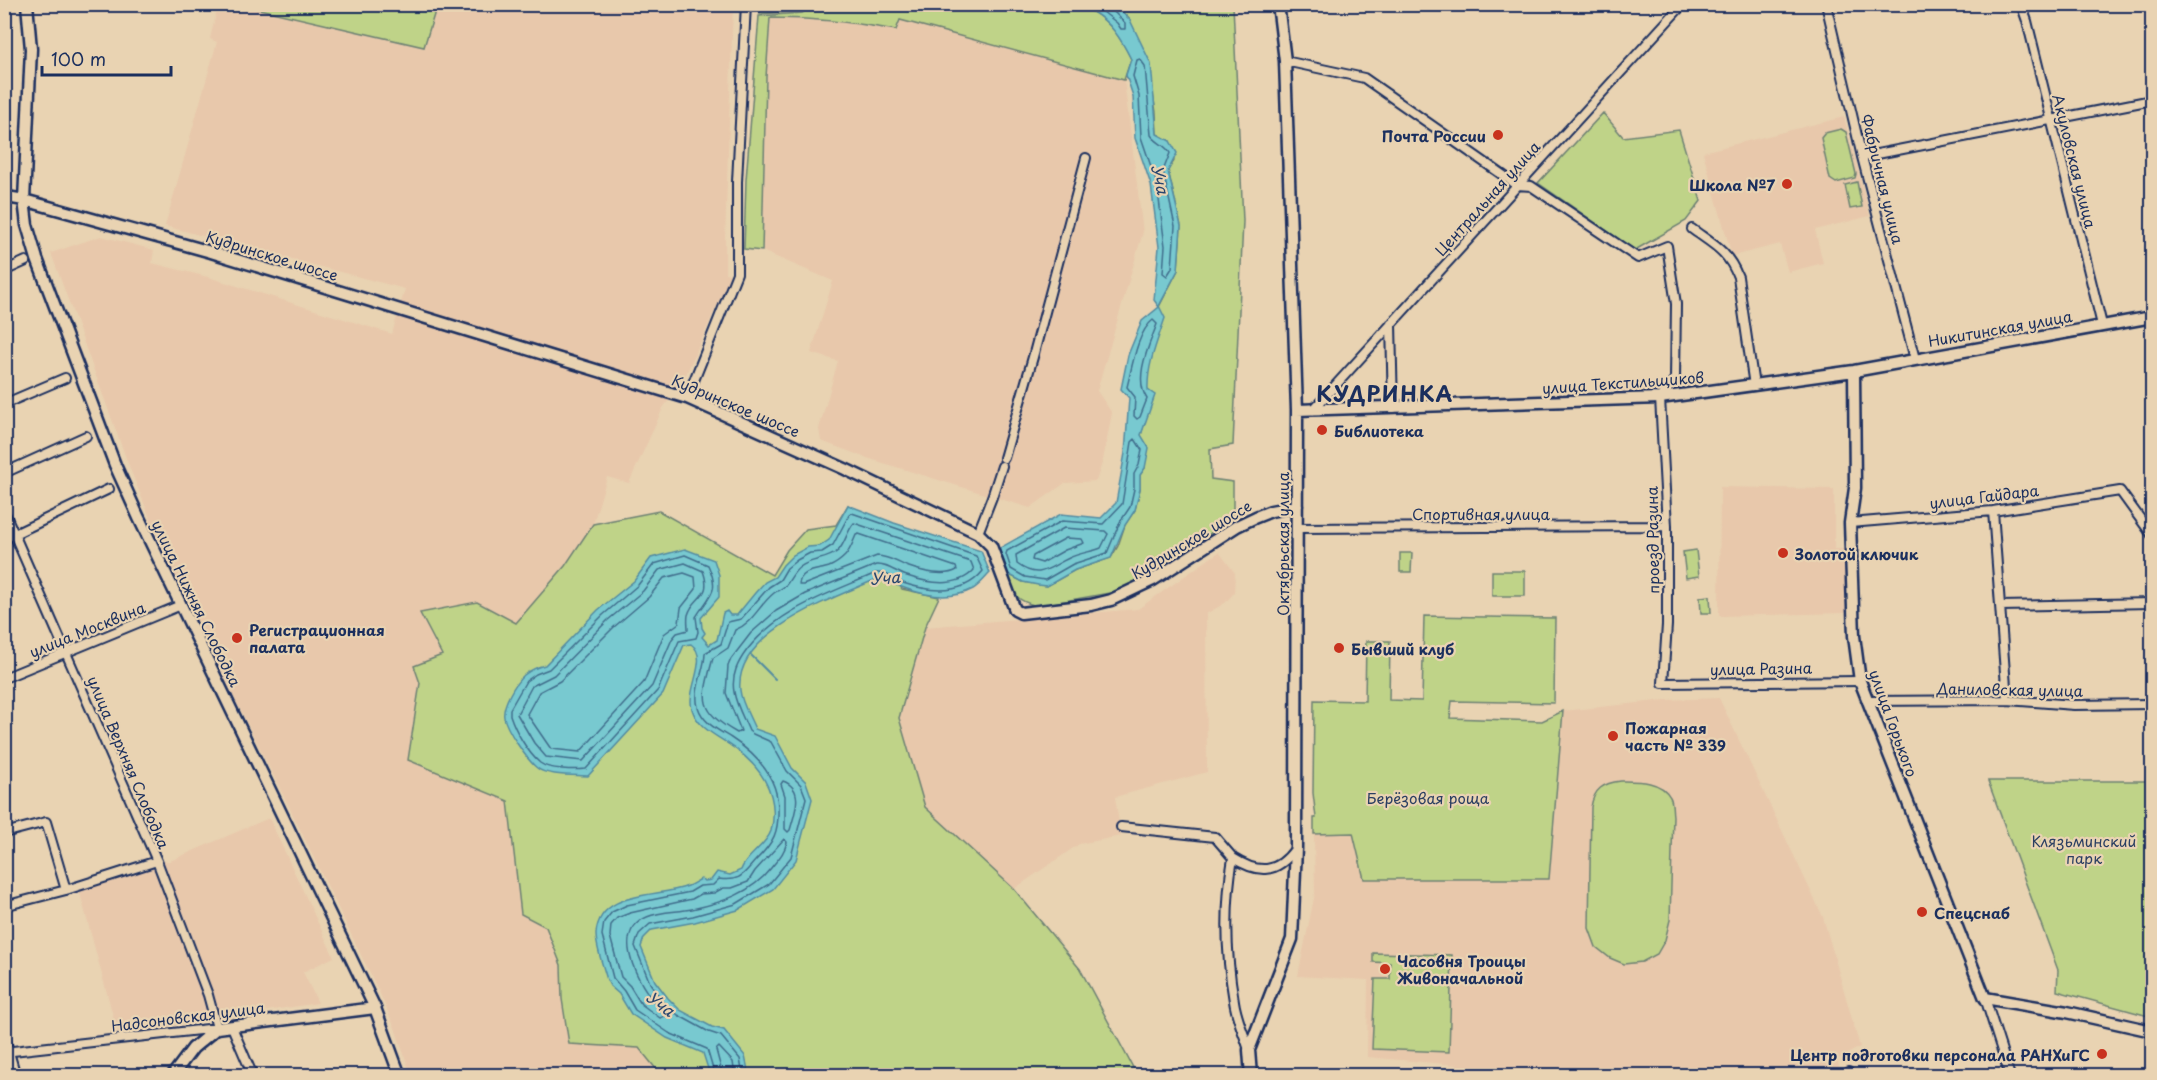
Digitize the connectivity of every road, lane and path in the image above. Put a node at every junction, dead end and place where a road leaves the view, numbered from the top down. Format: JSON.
{"nodes":[{"id":1,"x":27,"y":4,"type":"edge"},
{"id":2,"x":746,"y":4,"type":"edge"},
{"id":3,"x":1278,"y":4,"type":"edge"},
{"id":4,"x":1683,"y":4,"type":"edge"},
{"id":5,"x":1826,"y":4,"type":"edge"},
{"id":6,"x":2021,"y":4,"type":"edge"},
{"id":7,"x":1285,"y":61,"type":"junction"},
{"id":8,"x":2152,"y":100,"type":"edge"},
{"id":9,"x":2051,"y":119,"type":"junction"},
{"id":10,"x":1863,"y":157,"type":"junction"},
{"id":11,"x":1086,"y":158,"type":"dead end"},
{"id":12,"x":1517,"y":185,"type":"junction"},
{"id":13,"x":4,"y":198,"type":"edge"},
{"id":14,"x":24,"y":200,"type":"junction"},
{"id":15,"x":1692,"y":229,"type":"dead end"},
{"id":16,"x":26,"y":261,"type":"dead end"},
{"id":17,"x":4,"y":272,"type":"edge"},
{"id":18,"x":2152,"y":317,"type":"edge"},
{"id":19,"x":1391,"y":324,"type":"junction"},
{"id":20,"x":2102,"y":325,"type":"junction"},
{"id":21,"x":1915,"y":359,"type":"junction"},
{"id":22,"x":1854,"y":371,"type":"junction"},
{"id":23,"x":65,"y":378,"type":"dead end"},
{"id":24,"x":1754,"y":386,"type":"junction"},
{"id":25,"x":687,"y":398,"type":"junction"},
{"id":26,"x":1660,"y":398,"type":"junction"},
{"id":27,"x":4,"y":404,"type":"edge"},
{"id":28,"x":1393,"y":408,"type":"junction"},
{"id":29,"x":1297,"y":410,"type":"junction"},
{"id":30,"x":1312,"y":411,"type":"junction"},
{"id":31,"x":86,"y":436,"type":"dead end"},
{"id":32,"x":4,"y":473,"type":"edge"},
{"id":33,"x":109,"y":489,"type":"dead end"},
{"id":34,"x":1297,"y":506,"type":"junction"},
{"id":35,"x":4,"y":511,"type":"edge"},
{"id":36,"x":1993,"y":511,"type":"junction"},
{"id":37,"x":1850,"y":523,"type":"junction"},
{"id":38,"x":1667,"y":526,"type":"junction"},
{"id":39,"x":1296,"y":528,"type":"junction"},
{"id":40,"x":978,"y":532,"type":"junction"},
{"id":41,"x":15,"y":535,"type":"junction"},
{"id":42,"x":2152,"y":536,"type":"edge"},
{"id":43,"x":4,"y":539,"type":"edge"},
{"id":44,"x":2152,"y":603,"type":"edge"},
{"id":45,"x":180,"y":605,"type":"junction"},
{"id":46,"x":2000,"y":606,"type":"junction"},
{"id":47,"x":67,"y":652,"type":"junction"},
{"id":48,"x":4,"y":678,"type":"edge"},
{"id":49,"x":1860,"y":681,"type":"junction"},
{"id":50,"x":1663,"y":682,"type":"joint"},
{"id":51,"x":2007,"y":700,"type":"junction"},
{"id":52,"x":1867,"y":701,"type":"junction"},
{"id":53,"x":2152,"y":704,"type":"edge"},
{"id":54,"x":1121,"y":827,"type":"dead end"},
{"id":55,"x":4,"y":833,"type":"edge"},
{"id":56,"x":1296,"y":848,"type":"junction"},
{"id":57,"x":1233,"y":858,"type":"junction"},
{"id":58,"x":157,"y":861,"type":"junction"},
{"id":59,"x":66,"y":890,"type":"junction"},
{"id":60,"x":4,"y":906,"type":"edge"},
{"id":61,"x":1985,"y":998,"type":"junction"},
{"id":62,"x":375,"y":1008,"type":"junction"},
{"id":63,"x":231,"y":1027,"type":"junction"},
{"id":64,"x":217,"y":1028,"type":"junction"},
{"id":65,"x":2152,"y":1031,"type":"edge"},
{"id":66,"x":4,"y":1035,"type":"edge"},
{"id":67,"x":1249,"y":1050,"type":"junction"},
{"id":68,"x":7,"y":1052,"type":"edge"},
{"id":69,"x":16,"y":1076,"type":"edge"},
{"id":70,"x":172,"y":1076,"type":"edge"},
{"id":71,"x":253,"y":1076,"type":"edge"},
{"id":72,"x":400,"y":1076,"type":"edge"},
{"id":73,"x":1251,"y":1076,"type":"edge"},
{"id":74,"x":2010,"y":1076,"type":"edge"}],
"edges":[{"from":1,"to":14,"type":"street","name":"улица Нижняя Слободка"},
{"from":2,"to":25,"type":"street"},
{"from":3,"to":7,"type":"street","name":"Октябрьская улица"},
{"from":4,"to":12,"type":"street","name":"Центральная улица"},
{"from":5,"to":10,"type":"street","name":"Фабричная улица"},
{"from":6,"to":9,"type":"street","name":"Акуловская улица"},
{"from":7,"to":12,"type":"street"},
{"from":7,"to":29,"type":"street","name":"Октябрьская улица"},
{"from":8,"to":9,"type":"street"},
{"from":9,"to":10,"type":"street"},
{"from":9,"to":20,"type":"street","name":"Акуловская улица"},
{"from":10,"to":21,"type":"street","name":"Фабричная улица"},
{"from":11,"to":40,"type":"street"},
{"from":12,"to":19,"type":"street","name":"Центральная улица"},
{"from":12,"to":26,"type":"street"},
{"from":13,"to":14,"type":"street","name":"Кудринское шоссе"},
{"from":14,"to":25,"type":"street","name":"Кудринское шоссе"},
{"from":14,"to":45,"type":"street","name":"улица Нижняя Слободка"},
{"from":15,"to":24,"type":"street"},
{"from":16,"to":17,"type":"street"},
{"from":18,"to":20,"type":"street","name":"Никитинская улица"},
{"from":19,"to":28,"type":"street"},
{"from":19,"to":30,"type":"street","name":"Центральная улица"},
{"from":20,"to":21,"type":"street","name":"Никитинская улица"},
{"from":21,"to":22,"type":"street","name":"Никитинская улица"},
{"from":22,"to":24,"type":"street","name":"улица Текстильщиков"},
{"from":22,"to":37,"type":"street","name":"улица Горького"},
{"from":23,"to":27,"type":"street"},
{"from":24,"to":26,"type":"street","name":"улица Текстильщиков"},
{"from":25,"to":40,"type":"street","name":"Кудринское шоссе"},
{"from":26,"to":28,"type":"street","name":"улица Текстильщиков"},
{"from":26,"to":38,"type":"street","name":"проезд Разина"},
{"from":28,"to":30,"type":"street","name":"улица Текстильщиков"},
{"from":29,"to":30,"type":"street","name":"улица Текстильщиков"},
{"from":29,"to":34,"type":"street","name":"Октябрьская улица"},
{"from":31,"to":32,"type":"street"},
{"from":33,"to":41,"type":"street"},
{"from":34,"to":39,"type":"street","name":"Октябрьская улица"},
{"from":34,"to":40,"type":"street","name":"Кудринское шоссе"},
{"from":35,"to":41,"type":"street","name":"улица Верхняя Слободка"},
{"from":36,"to":37,"type":"street","name":"улица Гайдара"},
{"from":36,"to":42,"type":"street","name":"улица Гайдара"},
{"from":36,"to":46,"type":"street"},
{"from":37,"to":49,"type":"street","name":"улица Горького"},
{"from":38,"to":39,"type":"street","name":"Спортивная улица"},
{"from":38,"to":50,"type":"street","name":"проезд Разина"},
{"from":39,"to":56,"type":"street","name":"Октябрьская улица"},
{"from":41,"to":43,"type":"street"},
{"from":41,"to":47,"type":"street","name":"улица Верхняя Слободка"},
{"from":44,"to":46,"type":"street"},
{"from":45,"to":47,"type":"street","name":"улица Москвина"},
{"from":45,"to":62,"type":"street","name":"улица Нижняя Слободка"},
{"from":46,"to":51,"type":"street"},
{"from":47,"to":48,"type":"street","name":"улица Москвина"},
{"from":47,"to":58,"type":"street","name":"улица Верхняя Слободка"},
{"from":49,"to":50,"type":"street","name":"улица Разина"},
{"from":49,"to":52,"type":"street","name":"улица Горького"},
{"from":51,"to":52,"type":"street","name":"Даниловская улица"},
{"from":51,"to":53,"type":"street","name":"Даниловская улица"},
{"from":52,"to":61,"type":"street","name":"улица Горького"},
{"from":54,"to":57,"type":"street"},
{"from":55,"to":59,"type":"street"},
{"from":56,"to":57,"type":"street"},
{"from":56,"to":67,"type":"street","name":"Октябрьская улица"},
{"from":57,"to":67,"type":"street"},
{"from":58,"to":59,"type":"street"},
{"from":58,"to":64,"type":"street","name":"улица Верхняя Слободка"},
{"from":59,"to":60,"type":"street"},
{"from":61,"to":65,"type":"street"},
{"from":61,"to":74,"type":"street"},
{"from":62,"to":63,"type":"street","name":"Надсоновская улица"},
{"from":62,"to":72,"type":"street","name":"улица Нижняя Слободка"},
{"from":63,"to":64,"type":"street","name":"Надсоновская улица"},
{"from":63,"to":71,"type":"street"},
{"from":64,"to":68,"type":"street","name":"Надсоновская улица"},
{"from":64,"to":70,"type":"street"},
{"from":66,"to":68,"type":"street"},
{"from":67,"to":73,"type":"street","name":"Октябрьская улица"},
{"from":68,"to":69,"type":"street"}]}
